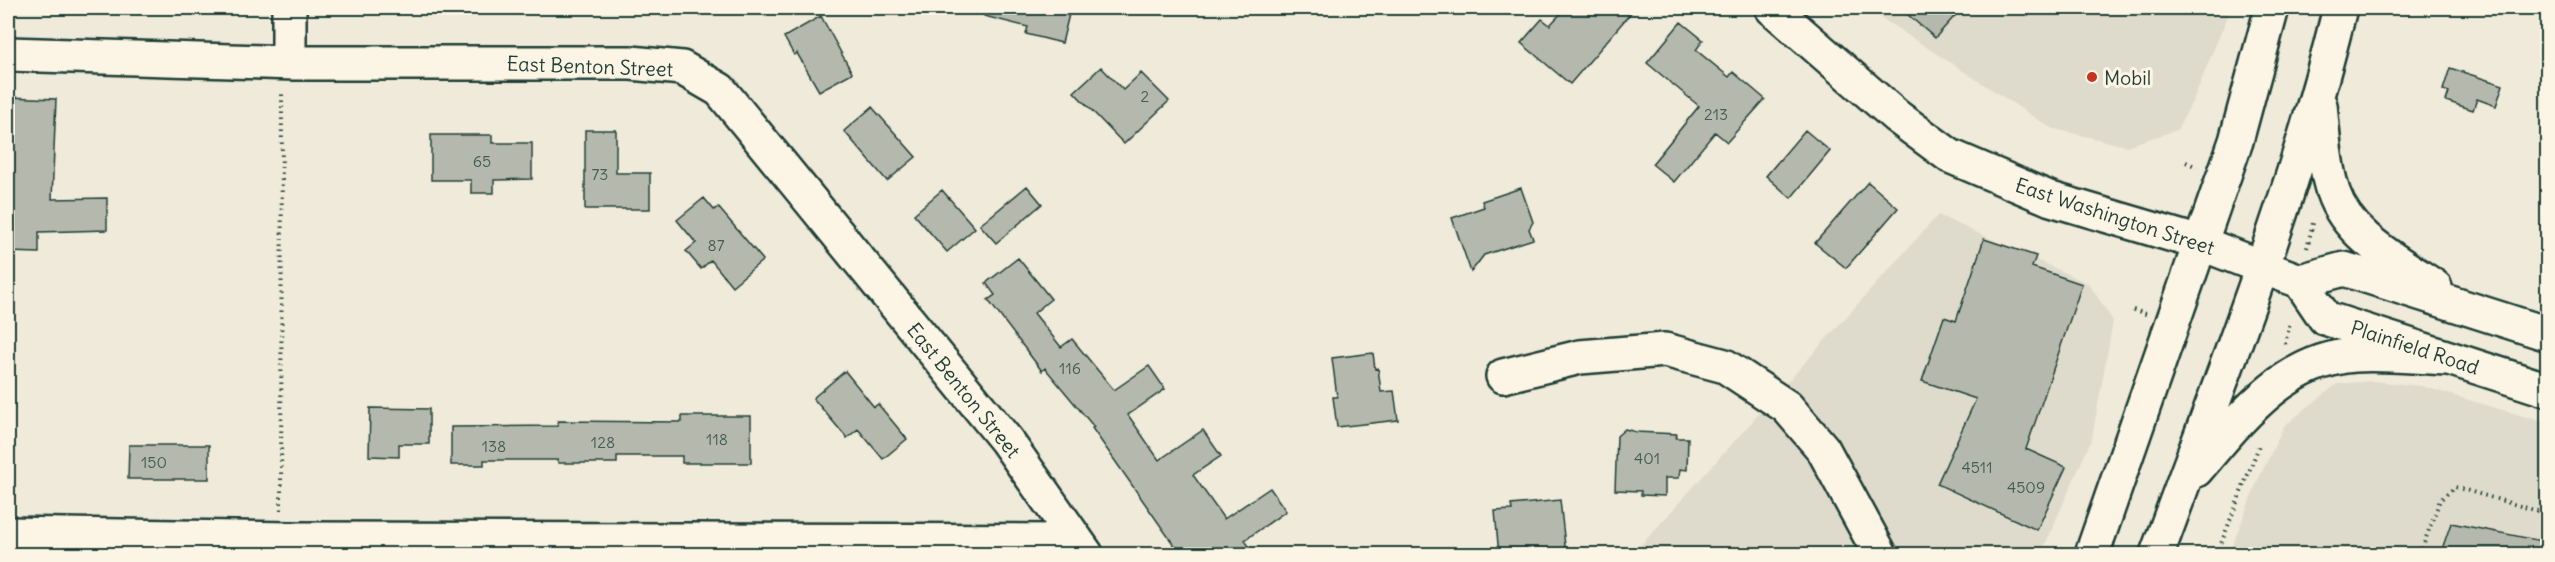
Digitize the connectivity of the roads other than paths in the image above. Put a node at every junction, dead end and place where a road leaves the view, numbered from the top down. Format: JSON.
{"nodes":[{"id":1,"x":289,"y":8,"type":"edge"},
{"id":2,"x":1772,"y":8,"type":"edge"},
{"id":3,"x":2272,"y":8,"type":"edge"},
{"id":4,"x":2340,"y":8,"type":"edge"},
{"id":5,"x":8,"y":54,"type":"edge"},
{"id":6,"x":285,"y":77,"type":"junction"},
{"id":7,"x":2319,"y":92,"type":"junction"},
{"id":8,"x":2200,"y":243,"type":"junction"},
{"id":9,"x":2262,"y":267,"type":"junction"},
{"id":10,"x":2300,"y":281,"type":"junction"},
{"id":11,"x":2464,"y":307,"type":"junction"},
{"id":12,"x":2547,"y":334,"type":"edge"},
{"id":13,"x":2447,"y":358,"type":"junction"},
{"id":14,"x":1503,"y":376,"type":"dead end"},
{"id":15,"x":2547,"y":390,"type":"edge"},
{"id":16,"x":2182,"y":485,"type":"junction"},
{"id":17,"x":8,"y":534,"type":"edge"},
{"id":18,"x":287,"y":535,"type":"edge"},
{"id":19,"x":1081,"y":548,"type":"edge"},
{"id":20,"x":1880,"y":555,"type":"edge"},
{"id":21,"x":2092,"y":555,"type":"edge"},
{"id":22,"x":2157,"y":555,"type":"edge"}],
"edges":[{"from":1,"to":6,"type":"street"},
{"from":2,"to":8,"type":"street","name":"East Washington Street"},
{"from":3,"to":8,"type":"street"},
{"from":4,"to":7,"type":"street"},
{"from":5,"to":6,"type":"street","name":"East Benton Street"},
{"from":6,"to":19,"type":"street","name":"East Benton Street"},
{"from":7,"to":9,"type":"street"},
{"from":7,"to":11,"type":"street"},
{"from":8,"to":9,"type":"street","name":"East Washington Street"},
{"from":8,"to":21,"type":"street"},
{"from":9,"to":10,"type":"street"},
{"from":9,"to":16,"type":"street"},
{"from":10,"to":11,"type":"street"},
{"from":10,"to":13,"type":"street","name":"Plainfield Road"},
{"from":11,"to":12,"type":"street"},
{"from":13,"to":15,"type":"street","name":"Plainfield Road"},
{"from":13,"to":16,"type":"street"},
{"from":14,"to":20,"type":"street"},
{"from":16,"to":22,"type":"street"},
{"from":17,"to":18,"type":"street"},
{"from":18,"to":19,"type":"street"}]}
